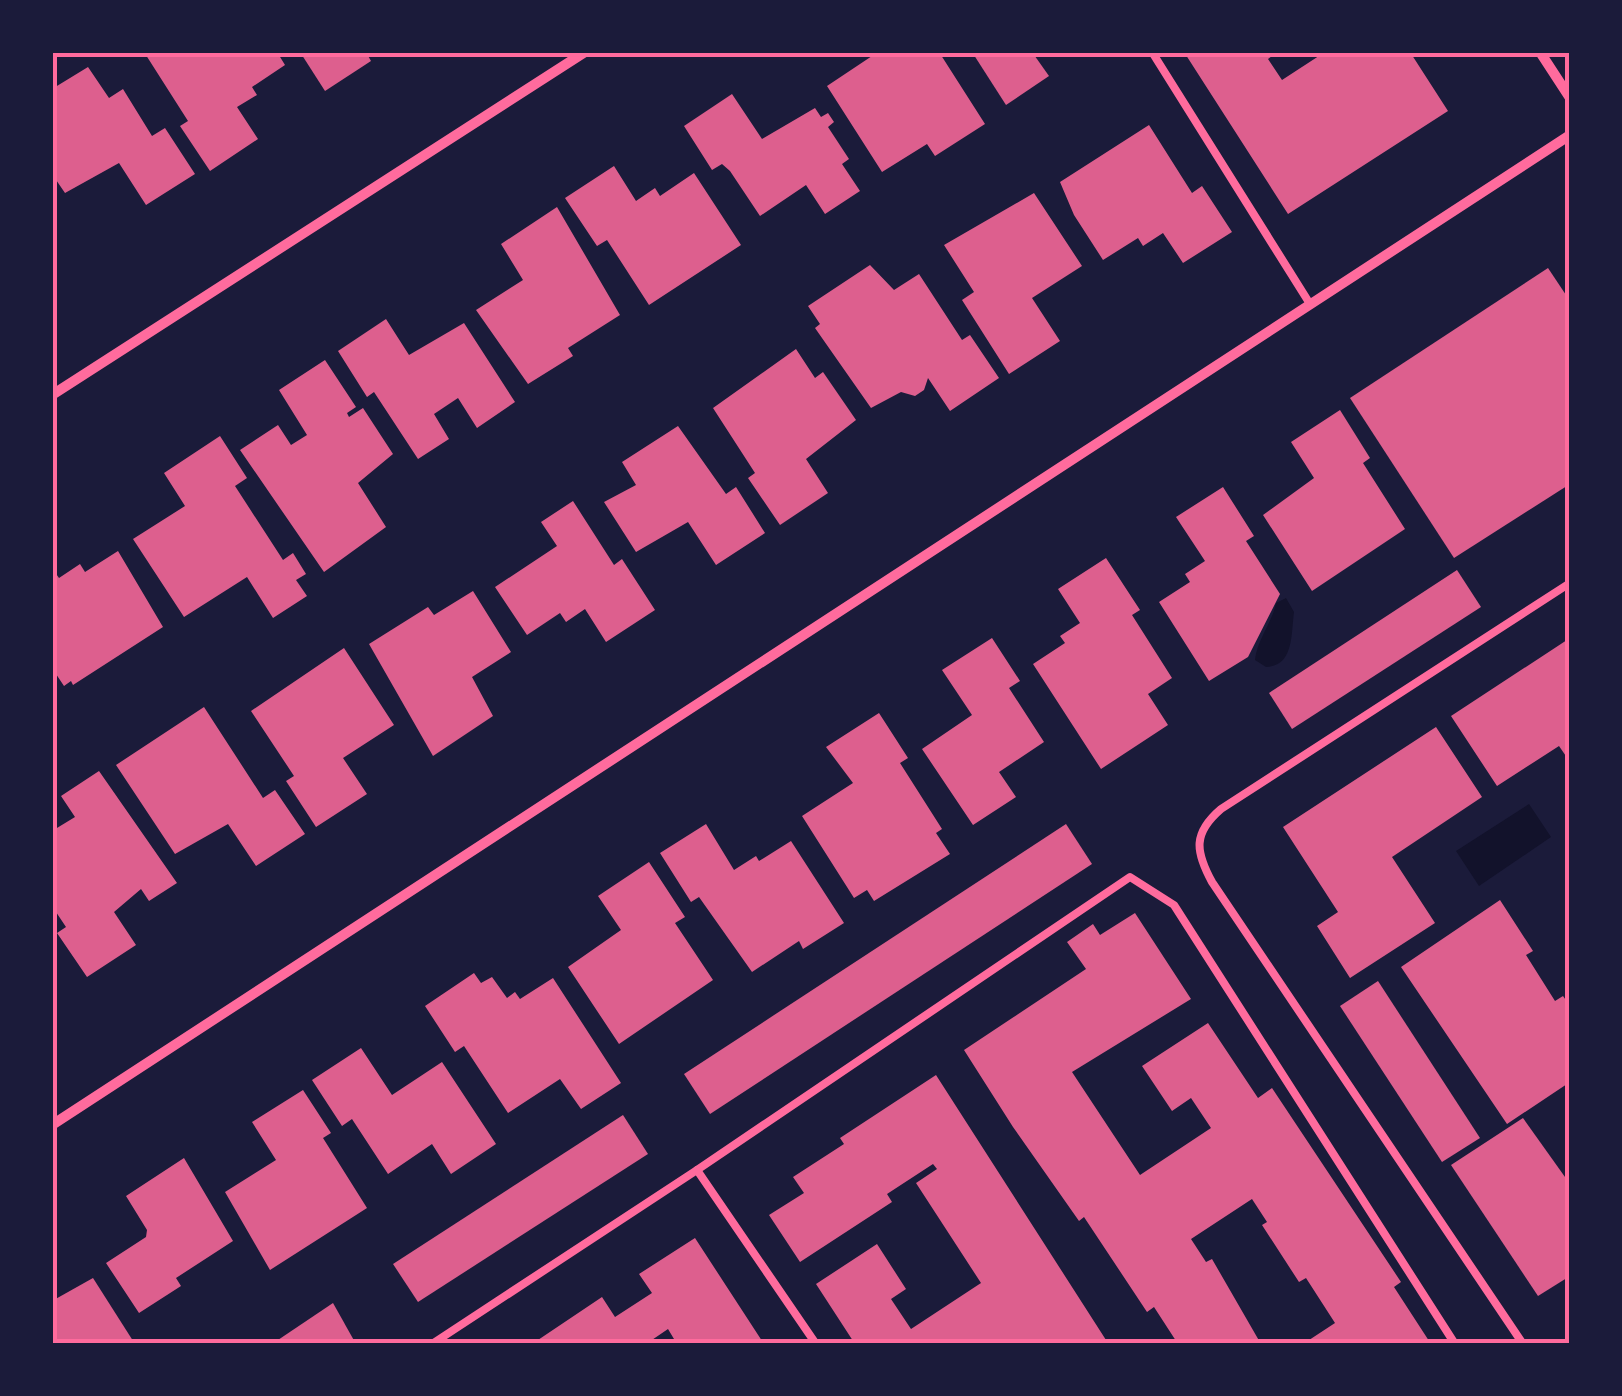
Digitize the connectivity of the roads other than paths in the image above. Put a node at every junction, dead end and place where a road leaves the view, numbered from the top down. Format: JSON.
{"nodes":[{"id":1,"x":585,"y":52,"type":"edge"},
{"id":2,"x":1152,"y":52,"type":"edge"},
{"id":3,"x":1540,"y":52,"type":"edge"},
{"id":4,"x":1570,"y":98,"type":"edge"},
{"id":5,"x":1570,"y":135,"type":"edge"},
{"id":6,"x":1310,"y":304,"type":"junction"},
{"id":7,"x":52,"y":394,"type":"edge"},
{"id":8,"x":1570,"y":584,"type":"edge"},
{"id":9,"x":52,"y":1125,"type":"edge"},
{"id":10,"x":697,"y":1170,"type":"junction"},
{"id":11,"x":432,"y":1344,"type":"edge"},
{"id":12,"x":816,"y":1344,"type":"edge"},
{"id":13,"x":1455,"y":1344,"type":"edge"},
{"id":14,"x":1524,"y":1344,"type":"edge"}],
"edges":[{"from":1,"to":7,"type":"street"},
{"from":2,"to":6,"type":"lane"},
{"from":3,"to":4,"type":"street"},
{"from":5,"to":6,"type":"street"},
{"from":6,"to":9,"type":"street"},
{"from":8,"to":14,"type":"lane"},
{"from":10,"to":11,"type":"lane"},
{"from":10,"to":12,"type":"lane"},
{"from":10,"to":13,"type":"lane"}]}
